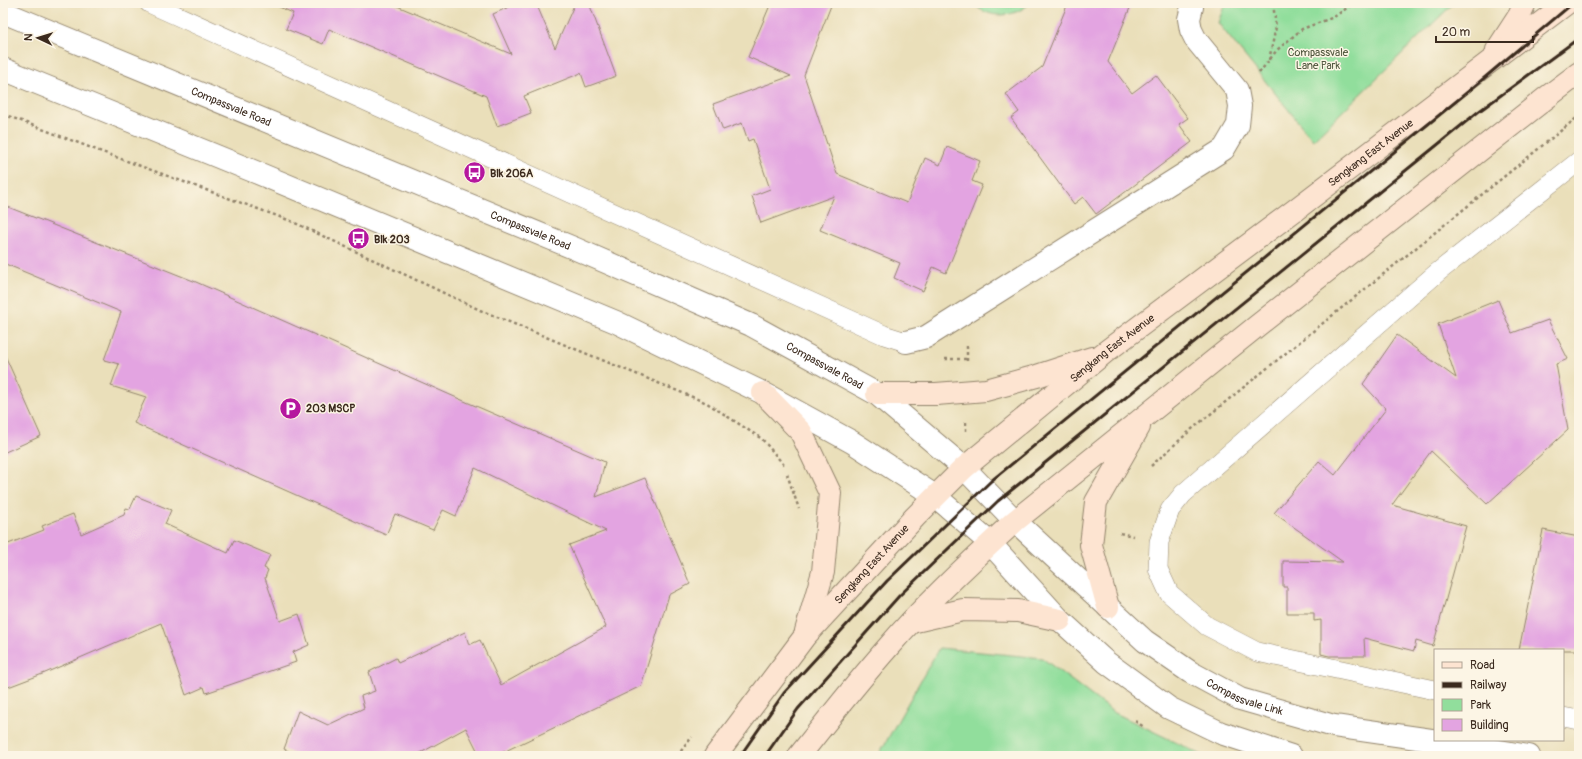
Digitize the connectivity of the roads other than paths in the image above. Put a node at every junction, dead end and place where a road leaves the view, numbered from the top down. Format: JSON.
{"nodes":[{"id":1,"x":149,"y":3,"type":"edge"},
{"id":2,"x":1525,"y":3,"type":"edge"},
{"id":3,"x":1568,"y":3,"type":"edge"},
{"id":4,"x":1192,"y":7,"type":"dead end"},
{"id":5,"x":3,"y":12,"type":"edge"},
{"id":6,"x":1489,"y":63,"type":"junction"},
{"id":7,"x":3,"y":69,"type":"edge"},
{"id":8,"x":1579,"y":73,"type":"edge"},
{"id":9,"x":1579,"y":161,"type":"edge"},
{"id":10,"x":906,"y":342,"type":"joint"},
{"id":11,"x":1104,"y":353,"type":"junction"},
{"id":12,"x":763,"y":393,"type":"junction"},
{"id":13,"x":877,"y":394,"type":"junction"},
{"id":14,"x":1144,"y":417,"type":"junction"},
{"id":15,"x":964,"y":468,"type":"junction"},
{"id":16,"x":935,"y":496,"type":"junction"},
{"id":17,"x":1015,"y":521,"type":"junction"},
{"id":18,"x":990,"y":543,"type":"junction"},
{"id":19,"x":1108,"y":607,"type":"junction"},
{"id":20,"x":1060,"y":620,"type":"junction"},
{"id":21,"x":910,"y":622,"type":"junction"},
{"id":22,"x":805,"y":636,"type":"junction"},
{"id":23,"x":1434,"y":690,"type":"edge"},
{"id":24,"x":1564,"y":717,"type":"edge"},
{"id":25,"x":1579,"y":720,"type":"edge"},
{"id":26,"x":1434,"y":740,"type":"edge"},
{"id":27,"x":1438,"y":741,"type":"edge"},
{"id":28,"x":715,"y":756,"type":"edge"},
{"id":29,"x":799,"y":756,"type":"edge"},
{"id":30,"x":1291,"y":756,"type":"edge"},
{"id":31,"x":1530,"y":756,"type":"edge"}],
"edges":[{"from":1,"to":10,"type":"lane"},
{"from":2,"to":6,"type":"main road"},
{"from":3,"to":6,"type":"main road","name":"Sengkang East Avenue"},
{"from":4,"to":10,"type":"street"},
{"from":5,"to":13,"type":"street","name":"Compassvale Road"},
{"from":6,"to":11,"type":"main road","name":"Sengkang East Avenue"},
{"from":7,"to":12,"type":"street"},
{"from":8,"to":14,"type":"main road"},
{"from":9,"to":23,"type":"lane"},
{"from":11,"to":13,"type":"main road"},
{"from":11,"to":15,"type":"main road","name":"Sengkang East Avenue"},
{"from":12,"to":16,"type":"street"},
{"from":12,"to":22,"type":"main road"},
{"from":13,"to":15,"type":"street","name":"Compassvale Road"},
{"from":14,"to":17,"type":"main road"},
{"from":14,"to":19,"type":"main road"},
{"from":15,"to":16,"type":"main road","name":"Sengkang East Avenue"},
{"from":15,"to":17,"type":"street","name":"Compassvale Road"},
{"from":16,"to":18,"type":"street"},
{"from":16,"to":22,"type":"main road","name":"Sengkang East Avenue"},
{"from":17,"to":18,"type":"main road"},
{"from":17,"to":19,"type":"street","name":"Compassvale Link"},
{"from":18,"to":20,"type":"street"},
{"from":18,"to":21,"type":"main road"},
{"from":19,"to":26,"type":"street","name":"Compassvale Link"},
{"from":20,"to":21,"type":"main road"},
{"from":20,"to":30,"type":"street"},
{"from":21,"to":29,"type":"main road"},
{"from":22,"to":28,"type":"main road","name":"Sengkang East Avenue"},
{"from":24,"to":25,"type":"lane"},
{"from":27,"to":31,"type":"street","name":"Compassvale Link"}]}
